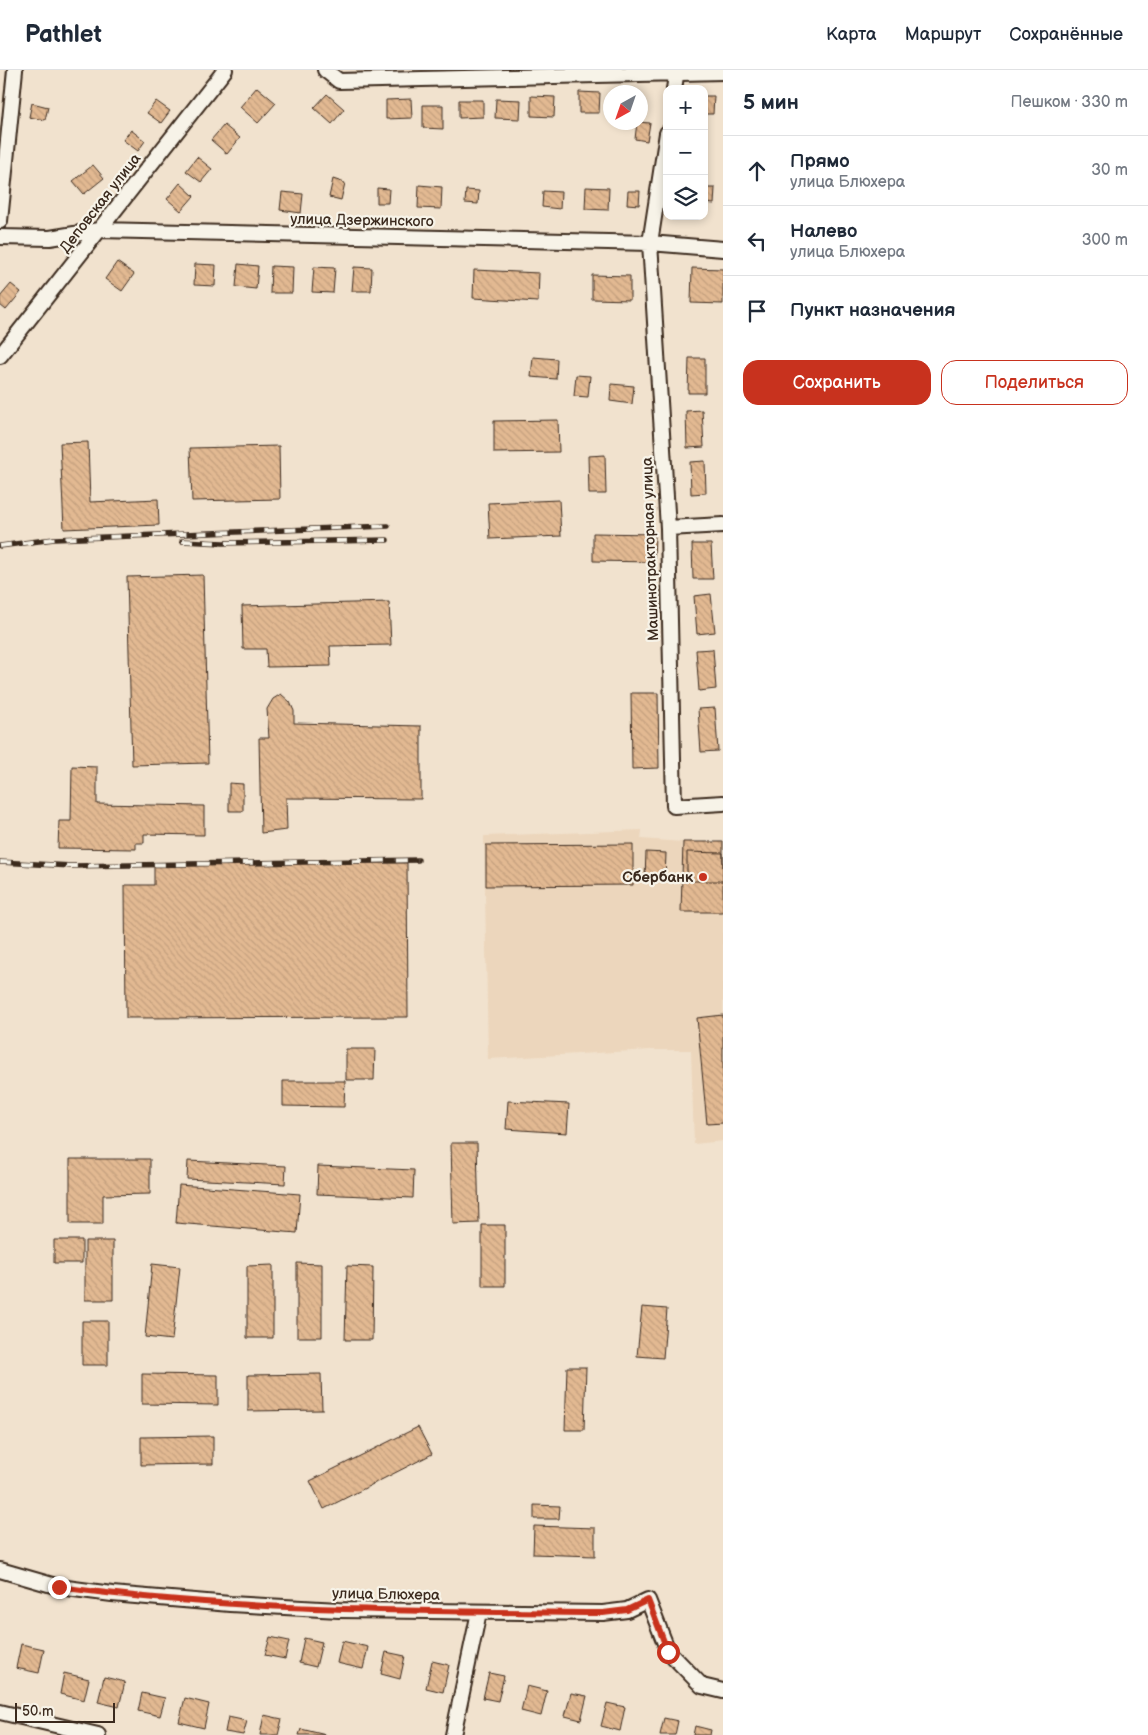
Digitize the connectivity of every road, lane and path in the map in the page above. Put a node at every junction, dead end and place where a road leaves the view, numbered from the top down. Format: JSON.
{"nodes":[{"id":1,"x":15,"y":70,"type":"edge"},
{"id":2,"x":225,"y":70,"type":"edge"},
{"id":3,"x":325,"y":70,"type":"edge"},
{"id":4,"x":676,"y":72,"type":"edge"},
{"id":5,"x":723,"y":72,"type":"edge"},
{"id":6,"x":674,"y":85,"type":"edge"},
{"id":7,"x":663,"y":159,"type":"edge"},
{"id":8,"x":0,"y":221,"type":"edge"},
{"id":9,"x":99,"y":230,"type":"junction"},
{"id":10,"x":0,"y":237,"type":"edge"},
{"id":11,"x":650,"y":243,"type":"junction"},
{"id":12,"x":723,"y":250,"type":"edge"},
{"id":13,"x":1,"y":352,"type":"edge"},
{"id":14,"x":723,"y":524,"type":"edge"},
{"id":15,"x":668,"y":528,"type":"junction"},
{"id":16,"x":723,"y":803,"type":"edge"},
{"id":17,"x":0,"y":1570,"type":"edge"},
{"id":18,"x":479,"y":1612,"type":"junction"},
{"id":19,"x":723,"y":1691,"type":"edge"},
{"id":20,"x":0,"y":1712,"type":"edge"},
{"id":21,"x":98,"y":1735,"type":"edge"},
{"id":22,"x":453,"y":1735,"type":"edge"}],
"edges":[{"from":1,"to":8,"type":"street"},
{"from":2,"to":9,"type":"street","name":"Деповская улица"},
{"from":3,"to":4,"type":"street"},
{"from":4,"to":5,"type":"street"},
{"from":4,"to":6,"type":"street"},
{"from":7,"to":11,"type":"street","name":"Машинотракторная улица"},
{"from":9,"to":10,"type":"street","name":"улица Дзержинского"},
{"from":9,"to":11,"type":"street","name":"улица Дзержинского"},
{"from":9,"to":13,"type":"street","name":"Деповская улица"},
{"from":11,"to":12,"type":"street","name":"улица Дзержинского"},
{"from":11,"to":15,"type":"street","name":"Машинотракторная улица"},
{"from":14,"to":15,"type":"street"},
{"from":15,"to":16,"type":"street","name":"Машинотракторная улица"},
{"from":17,"to":18,"type":"street","name":"улица Блюхера"},
{"from":18,"to":19,"type":"street","name":"улица Блюхера"},
{"from":18,"to":22,"type":"street"},
{"from":20,"to":21,"type":"street"}]}
